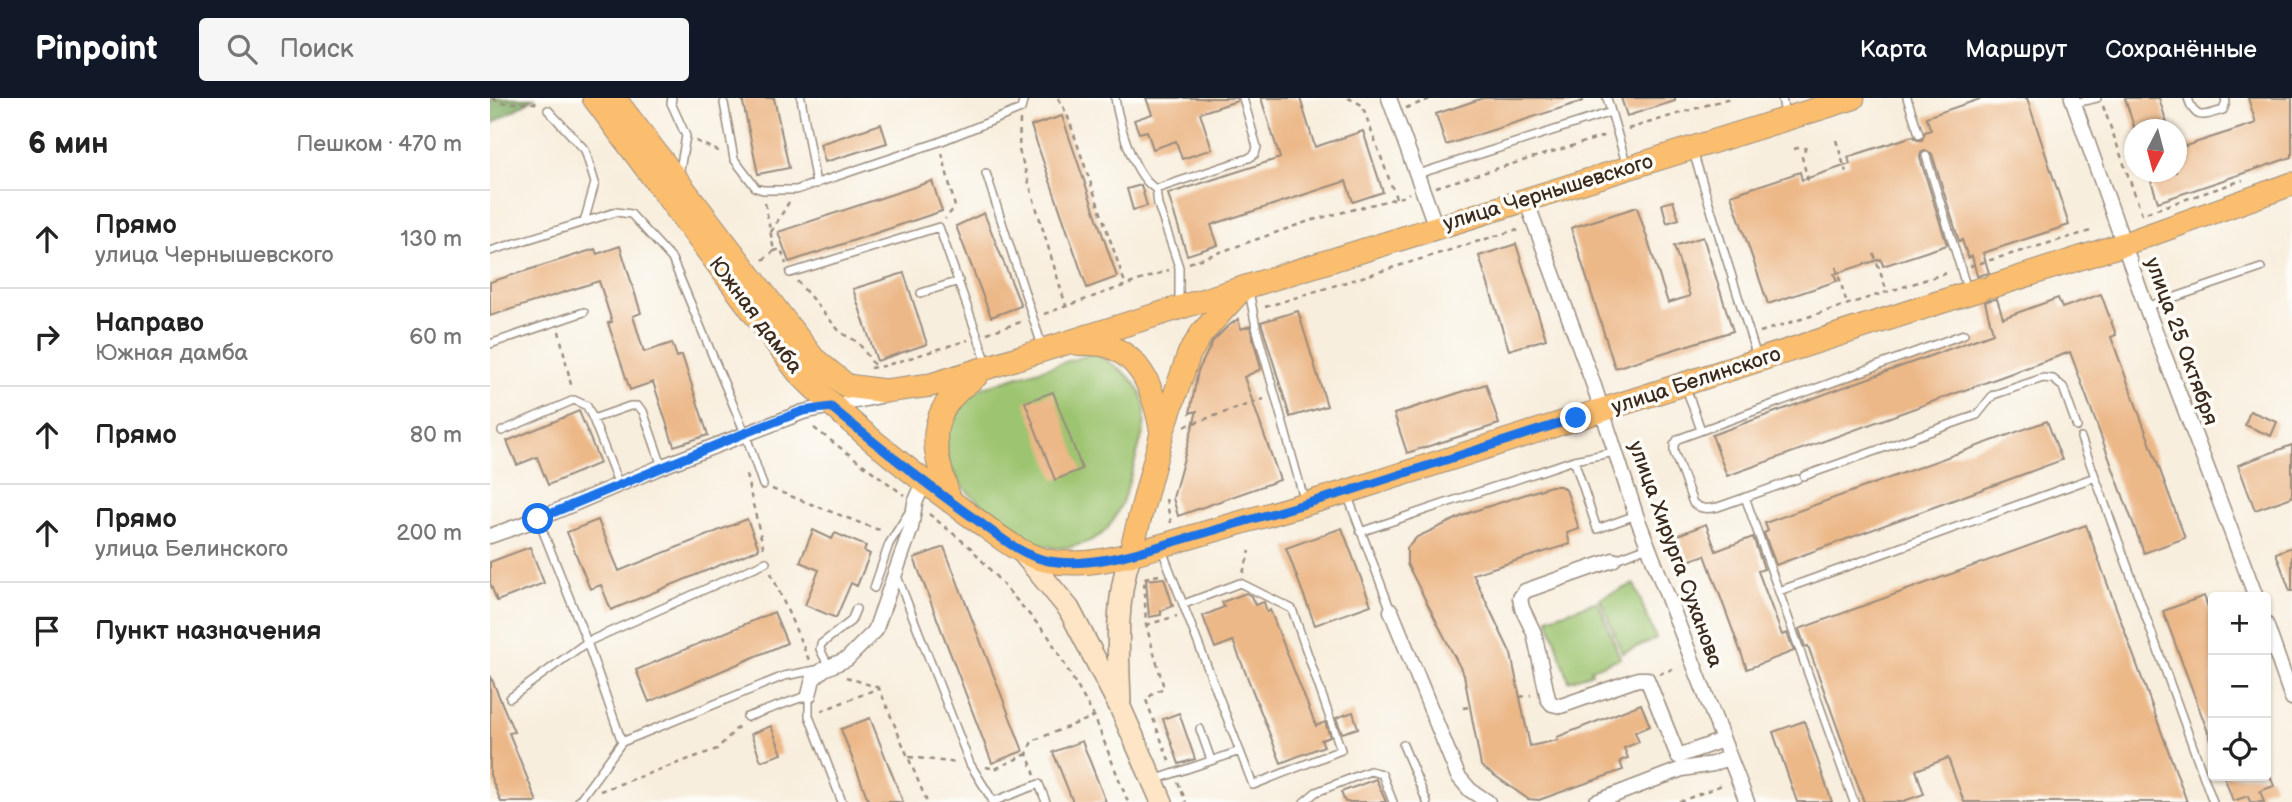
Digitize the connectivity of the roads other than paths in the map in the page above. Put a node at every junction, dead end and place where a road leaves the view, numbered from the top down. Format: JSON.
{"nodes":[{"id":1,"x":594,"y":98,"type":"edge"},
{"id":2,"x":614,"y":98,"type":"edge"},
{"id":3,"x":672,"y":98,"type":"edge"},
{"id":4,"x":801,"y":98,"type":"edge"},
{"id":5,"x":1024,"y":98,"type":"edge"},
{"id":6,"x":1115,"y":98,"type":"edge"},
{"id":7,"x":1243,"y":98,"type":"edge"},
{"id":8,"x":1607,"y":98,"type":"edge"},
{"id":9,"x":1853,"y":98,"type":"edge"},
{"id":10,"x":1907,"y":98,"type":"edge"},
{"id":11,"x":2099,"y":98,"type":"edge"},
{"id":12,"x":2188,"y":98,"type":"edge"},
{"id":13,"x":2225,"y":98,"type":"edge"},
{"id":14,"x":2073,"y":101,"type":"edge"},
{"id":15,"x":724,"y":103,"type":"dead end"},
{"id":16,"x":1392,"y":105,"type":"edge"},
{"id":17,"x":1784,"y":108,"type":"edge"},
{"id":18,"x":548,"y":110,"type":"road end"},
{"id":19,"x":1611,"y":112,"type":"junction"},
{"id":20,"x":1919,"y":134,"type":"dead end"},
{"id":21,"x":1691,"y":148,"type":"junction"},
{"id":22,"x":1926,"y":156,"type":"dead end"},
{"id":23,"x":1628,"y":167,"type":"junction"},
{"id":24,"x":986,"y":173,"type":"dead end"},
{"id":25,"x":1418,"y":174,"type":"junction"},
{"id":26,"x":677,"y":182,"type":"junction"},
{"id":27,"x":816,"y":184,"type":"junction"},
{"id":28,"x":2292,"y":184,"type":"edge"},
{"id":29,"x":1156,"y":189,"type":"junction"},
{"id":30,"x":1526,"y":200,"type":"junction"},
{"id":31,"x":584,"y":222,"type":"junction"},
{"id":32,"x":1436,"y":227,"type":"junction"},
{"id":33,"x":2124,"y":244,"type":"junction"},
{"id":34,"x":490,"y":251,"type":"edge"},
{"id":35,"x":2261,"y":268,"type":"dead end"},
{"id":36,"x":790,"y":273,"type":"road end"},
{"id":37,"x":959,"y":281,"type":"junction"},
{"id":38,"x":1246,"y":287,"type":"junction"},
{"id":39,"x":1981,"y":290,"type":"junction"},
{"id":40,"x":921,"y":293,"type":"dead end"},
{"id":41,"x":1179,"y":306,"type":"junction"},
{"id":42,"x":2146,"y":307,"type":"junction"},
{"id":43,"x":584,"y":312,"type":"dead end"},
{"id":44,"x":1964,"y":334,"type":"dead end"},
{"id":45,"x":1066,"y":342,"type":"junction"},
{"id":46,"x":490,"y":344,"type":"edge"},
{"id":47,"x":1043,"y":349,"type":"junction"},
{"id":48,"x":814,"y":359,"type":"joint"},
{"id":49,"x":1758,"y":360,"type":"junction"},
{"id":50,"x":988,"y":367,"type":"junction"},
{"id":51,"x":1684,"y":384,"type":"junction"},
{"id":52,"x":931,"y":385,"type":"junction"},
{"id":53,"x":831,"y":407,"type":"junction"},
{"id":54,"x":1602,"y":410,"type":"junction"},
{"id":55,"x":593,"y":419,"type":"junction"},
{"id":56,"x":2077,"y":427,"type":"dead end"},
{"id":57,"x":1701,"y":430,"type":"junction"},
{"id":58,"x":502,"y":431,"type":"dead end"},
{"id":59,"x":745,"y":433,"type":"junction"},
{"id":60,"x":1162,"y":433,"type":"junction"},
{"id":61,"x":2081,"y":438,"type":"dead end"},
{"id":62,"x":1615,"y":452,"type":"junction"},
{"id":63,"x":1574,"y":460,"type":"junction"},
{"id":64,"x":663,"y":466,"type":"junction"},
{"id":65,"x":2095,"y":477,"type":"junction"},
{"id":66,"x":619,"y":485,"type":"junction"},
{"id":67,"x":763,"y":485,"type":"road end"},
{"id":68,"x":1346,"y":492,"type":"junction"},
{"id":69,"x":920,"y":493,"type":"junction"},
{"id":70,"x":1745,"y":497,"type":"junction"},
{"id":71,"x":950,"y":501,"type":"junction"},
{"id":72,"x":1305,"y":503,"type":"junction"},
{"id":73,"x":1636,"y":515,"type":"junction"},
{"id":74,"x":538,"y":519,"type":"junction"},
{"id":75,"x":1360,"y":532,"type":"junction"},
{"id":76,"x":490,"y":536,"type":"edge"},
{"id":77,"x":1160,"y":546,"type":"junction"},
{"id":78,"x":1648,"y":547,"type":"junction"},
{"id":79,"x":1023,"y":553,"type":"junction"},
{"id":80,"x":1130,"y":555,"type":"junction"},
{"id":81,"x":1613,"y":560,"type":"joint"},
{"id":82,"x":766,"y":562,"type":"dead end"},
{"id":83,"x":896,"y":572,"type":"junction"},
{"id":84,"x":874,"y":588,"type":"dead end"},
{"id":85,"x":1779,"y":591,"type":"junction"},
{"id":86,"x":2254,"y":592,"type":"edge"},
{"id":87,"x":1184,"y":604,"type":"junction"},
{"id":88,"x":856,"y":610,"type":"dead end"},
{"id":89,"x":1391,"y":611,"type":"joint"},
{"id":90,"x":2271,"y":635,"type":"edge"},
{"id":91,"x":587,"y":642,"type":"junction"},
{"id":92,"x":826,"y":668,"type":"junction"},
{"id":93,"x":2288,"y":673,"type":"edge"},
{"id":94,"x":809,"y":695,"type":"junction"},
{"id":95,"x":510,"y":698,"type":"dead end"},
{"id":96,"x":2292,"y":698,"type":"edge"},
{"id":97,"x":1120,"y":707,"type":"junction"},
{"id":98,"x":747,"y":717,"type":"road end"},
{"id":99,"x":1200,"y":729,"type":"dead end"},
{"id":100,"x":1723,"y":740,"type":"junction"},
{"id":101,"x":622,"y":742,"type":"junction"},
{"id":102,"x":1403,"y":745,"type":"dead end"},
{"id":103,"x":1240,"y":751,"type":"junction"},
{"id":104,"x":1729,"y":757,"type":"junction"},
{"id":105,"x":1212,"y":760,"type":"junction"},
{"id":106,"x":1152,"y":780,"type":"junction"},
{"id":107,"x":1620,"y":798,"type":"edge"},
{"id":108,"x":580,"y":799,"type":"edge"},
{"id":109,"x":842,"y":802,"type":"edge"},
{"id":110,"x":992,"y":802,"type":"edge"},
{"id":111,"x":1046,"y":802,"type":"edge"},
{"id":112,"x":1161,"y":802,"type":"edge"},
{"id":113,"x":1304,"y":802,"type":"edge"},
{"id":114,"x":1393,"y":802,"type":"edge"},
{"id":115,"x":1427,"y":802,"type":"edge"},
{"id":116,"x":1488,"y":802,"type":"edge"},
{"id":117,"x":1596,"y":802,"type":"edge"},
{"id":118,"x":1747,"y":802,"type":"edge"},
{"id":119,"x":1854,"y":802,"type":"edge"},
{"id":120,"x":2213,"y":802,"type":"edge"}],
"edges":[{"from":1,"to":53,"type":"main road","name":"Южная дамба"},
{"from":2,"to":26,"type":"main road","name":"Южная дамба"},
{"from":3,"to":26,"type":"lane"},
{"from":4,"to":27,"type":"lane"},
{"from":5,"to":27,"type":"lane"},
{"from":6,"to":29,"type":"lane"},
{"from":7,"to":29,"type":"lane"},
{"from":8,"to":19,"type":"lane"},
{"from":9,"to":17,"type":"main road","name":"улица Чернышевского"},
{"from":10,"to":20,"type":"lane"},
{"from":11,"to":14,"type":"lane"},
{"from":12,"to":13,"type":"lane"},
{"from":14,"to":33,"type":"street","name":"улица 25 Октября"},
{"from":15,"to":27,"type":"lane"},
{"from":16,"to":25,"type":"street"},
{"from":17,"to":21,"type":"main road","name":"улица Чернышевского"},
{"from":18,"to":31,"type":"lane"},
{"from":19,"to":23,"type":"lane"},
{"from":19,"to":25,"type":"lane"},
{"from":21,"to":23,"type":"main road","name":"улица Чернышевского"},
{"from":21,"to":49,"type":"lane"},
{"from":22,"to":39,"type":"lane"},
{"from":23,"to":30,"type":"main road","name":"улица Чернышевского"},
{"from":24,"to":47,"type":"lane"},
{"from":25,"to":32,"type":"street"},
{"from":26,"to":48,"type":"main road","name":"Южная дамба"},
{"from":28,"to":33,"type":"main road","name":"улица Белинского"},
{"from":29,"to":41,"type":"lane"},
{"from":30,"to":32,"type":"main road","name":"улица Чернышевского"},
{"from":30,"to":54,"type":"street","name":"улица Хирурга Суханова"},
{"from":31,"to":34,"type":"lane"},
{"from":31,"to":59,"type":"lane"},
{"from":32,"to":38,"type":"main road","name":"улица Чернышевского"},
{"from":33,"to":39,"type":"main road","name":"улица Белинского"},
{"from":33,"to":42,"type":"street","name":"улица 25 Октября"},
{"from":35,"to":42,"type":"lane"},
{"from":36,"to":37,"type":"lane"},
{"from":37,"to":40,"type":"lane"},
{"from":37,"to":50,"type":"lane"},
{"from":38,"to":41,"type":"main road","name":"улица Чернышевского"},
{"from":38,"to":60,"type":"main road"},
{"from":38,"to":72,"type":"lane"},
{"from":39,"to":49,"type":"main road","name":"улица Белинского"},
{"from":41,"to":45,"type":"main road","name":"улица Чернышевского"},
{"from":42,"to":86,"type":"street","name":"улица 25 Октября"},
{"from":43,"to":46,"type":"lane"},
{"from":44,"to":57,"type":"lane"},
{"from":45,"to":47,"type":"main road","name":"улица Чернышевского"},
{"from":45,"to":60,"type":"main road"},
{"from":47,"to":50,"type":"main road","name":"улица Чернышевского"},
{"from":48,"to":52,"type":"main road","name":"улица Чернышевского"},
{"from":49,"to":51,"type":"main road","name":"улица Белинского"},
{"from":50,"to":52,"type":"main road","name":"улица Чернышевского"},
{"from":50,"to":71,"type":"main road"},
{"from":51,"to":54,"type":"main road","name":"улица Белинского"},
{"from":51,"to":57,"type":"lane"},
{"from":52,"to":53,"type":"street","name":"улица Чернышевского"},
{"from":53,"to":59,"type":"street","name":"улица Чернышевского"},
{"from":53,"to":69,"type":"main road","name":"Южная дамба"},
{"from":54,"to":62,"type":"street","name":"улица Хирурга Суханова"},
{"from":54,"to":68,"type":"main road","name":"улица Белинского"},
{"from":55,"to":58,"type":"lane"},
{"from":55,"to":64,"type":"lane"},
{"from":55,"to":66,"type":"lane"},
{"from":56,"to":70,"type":"lane"},
{"from":57,"to":70,"type":"lane"},
{"from":59,"to":64,"type":"street","name":"улица Чернышевского"},
{"from":59,"to":67,"type":"lane"},
{"from":60,"to":80,"type":"main road"},
{"from":61,"to":65,"type":"lane"},
{"from":62,"to":63,"type":"lane"},
{"from":62,"to":73,"type":"street","name":"улица Хирурга Суханова"},
{"from":63,"to":73,"type":"lane"},
{"from":63,"to":75,"type":"lane"},
{"from":64,"to":66,"type":"street","name":"улица Чернышевского"},
{"from":65,"to":85,"type":"lane"},
{"from":65,"to":120,"type":"lane"},
{"from":66,"to":74,"type":"street","name":"улица Чернышевского"},
{"from":68,"to":72,"type":"main road","name":"улица Белинского"},
{"from":68,"to":75,"type":"lane"},
{"from":69,"to":71,"type":"main road","name":"Южная дамба"},
{"from":69,"to":83,"type":"street"},
{"from":69,"to":84,"type":"lane"},
{"from":70,"to":85,"type":"lane"},
{"from":71,"to":79,"type":"main road"},
{"from":72,"to":77,"type":"main road","name":"улица Белинского"},
{"from":73,"to":78,"type":"street","name":"улица Хирурга Суханова"},
{"from":74,"to":76,"type":"street","name":"улица Чернышевского"},
{"from":74,"to":91,"type":"lane"},
{"from":75,"to":89,"type":"lane"},
{"from":77,"to":80,"type":"main road","name":"улица Белинского"},
{"from":77,"to":87,"type":"lane"},
{"from":78,"to":81,"type":"lane"},
{"from":78,"to":100,"type":"street","name":"улица Хирурга Суханова"},
{"from":79,"to":80,"type":"main road"},
{"from":79,"to":97,"type":"main road"},
{"from":80,"to":97,"type":"main road"},
{"from":81,"to":100,"type":"street"},
{"from":82,"to":91,"type":"lane"},
{"from":83,"to":92,"type":"street"},
{"from":83,"to":110,"type":"lane"},
{"from":85,"to":119,"type":"lane"},
{"from":87,"to":103,"type":"lane"},
{"from":87,"to":103,"type":"lane"},
{"from":88,"to":92,"type":"lane"},
{"from":89,"to":116,"type":"street"},
{"from":90,"to":93,"type":"street"},
{"from":91,"to":95,"type":"lane"},
{"from":91,"to":101,"type":"lane"},
{"from":92,"to":94,"type":"street"},
{"from":92,"to":101,"type":"lane"},
{"from":93,"to":96,"type":"street"},
{"from":94,"to":98,"type":"lane"},
{"from":94,"to":109,"type":"lane"},
{"from":97,"to":106,"type":"main road"},
{"from":99,"to":105,"type":"lane"},
{"from":100,"to":104,"type":"street","name":"улица Хирурга Суханова"},
{"from":101,"to":108,"type":"lane"},
{"from":102,"to":115,"type":"lane"},
{"from":103,"to":105,"type":"lane"},
{"from":104,"to":107,"type":"street"},
{"from":104,"to":118,"type":"street","name":"улица Хирурга Суханова"},
{"from":105,"to":106,"type":"lane"},
{"from":106,"to":112,"type":"main road"},
{"from":107,"to":117,"type":"street"},
{"from":110,"to":111,"type":"lane"},
{"from":113,"to":114,"type":"lane"}]}
